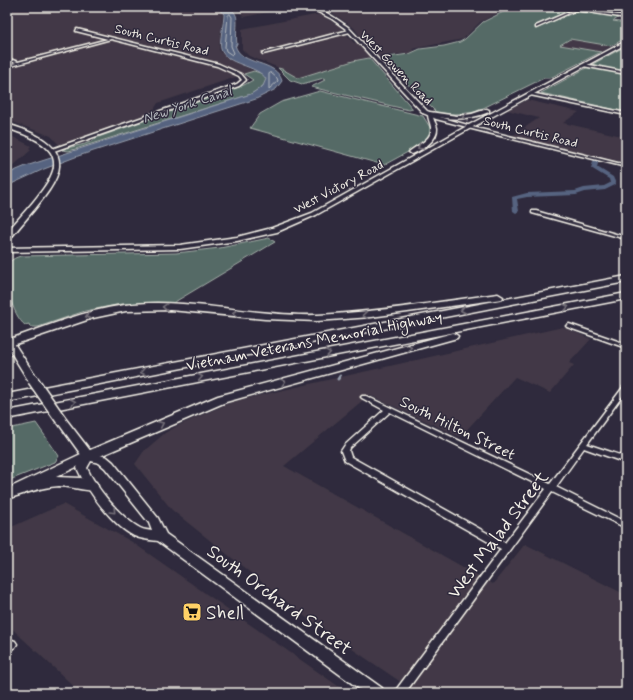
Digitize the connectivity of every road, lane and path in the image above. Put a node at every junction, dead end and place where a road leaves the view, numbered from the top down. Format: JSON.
{"nodes":[{"id":1,"x":310,"y":7,"type":"edge"},
{"id":2,"x":556,"y":7,"type":"edge"},
{"id":3,"x":584,"y":7,"type":"edge"},
{"id":4,"x":576,"y":10,"type":"junction"},
{"id":5,"x":626,"y":17,"type":"edge"},
{"id":6,"x":537,"y":27,"type":"dead end"},
{"id":7,"x":77,"y":30,"type":"dead end"},
{"id":8,"x":349,"y":31,"type":"junction"},
{"id":9,"x":112,"y":38,"type":"junction"},
{"id":10,"x":626,"y":43,"type":"edge"},
{"id":11,"x":263,"y":53,"type":"dead end"},
{"id":12,"x":7,"y":59,"type":"edge"},
{"id":13,"x":19,"y":62,"type":"junction"},
{"id":14,"x":584,"y":65,"type":"junction"},
{"id":15,"x":7,"y":66,"type":"edge"},
{"id":16,"x":626,"y":73,"type":"edge"},
{"id":17,"x":531,"y":94,"type":"junction"},
{"id":18,"x":515,"y":102,"type":"junction"},
{"id":19,"x":428,"y":114,"type":"junction"},
{"id":20,"x":626,"y":114,"type":"edge"},
{"id":21,"x":7,"y":126,"type":"edge"},
{"id":22,"x":469,"y":127,"type":"junction"},
{"id":23,"x":53,"y":152,"type":"junction"},
{"id":24,"x":626,"y":166,"type":"edge"},
{"id":25,"x":392,"y":170,"type":"junction"},
{"id":26,"x":534,"y":212,"type":"dead end"},
{"id":27,"x":7,"y":237,"type":"edge"},
{"id":28,"x":626,"y":238,"type":"edge"},
{"id":29,"x":7,"y":250,"type":"edge"},
{"id":30,"x":626,"y":279,"type":"edge"},
{"id":31,"x":626,"y":296,"type":"edge"},
{"id":32,"x":548,"y":311,"type":"junction"},
{"id":33,"x":569,"y":326,"type":"dead end"},
{"id":34,"x":8,"y":342,"type":"edge"},
{"id":35,"x":626,"y":346,"type":"edge"},
{"id":36,"x":624,"y":392,"type":"edge"},
{"id":37,"x":364,"y":397,"type":"dead end"},
{"id":38,"x":7,"y":398,"type":"edge"},
{"id":39,"x":389,"y":409,"type":"junction"},
{"id":40,"x":7,"y":415,"type":"edge"},
{"id":41,"x":583,"y":445,"type":"junction"},
{"id":42,"x":88,"y":456,"type":"junction"},
{"id":43,"x":626,"y":460,"type":"edge"},
{"id":44,"x":91,"y":486,"type":"junction"},
{"id":45,"x":551,"y":489,"type":"junction"},
{"id":46,"x":13,"y":492,"type":"edge"},
{"id":47,"x":626,"y":525,"type":"edge"},
{"id":48,"x":161,"y":537,"type":"junction"},
{"id":49,"x":507,"y":548,"type":"junction"},
{"id":50,"x":377,"y":693,"type":"edge"},
{"id":51,"x":399,"y":693,"type":"edge"}],
"edges":[{"from":1,"to":8,"type":"street","name":"West Gowen Road"},
{"from":2,"to":4,"type":"street"},
{"from":3,"to":4,"type":"street"},
{"from":4,"to":5,"type":"street"},
{"from":4,"to":6,"type":"street"},
{"from":7,"to":9,"type":"street","name":"South Curtis Road"},
{"from":8,"to":11,"type":"street"},
{"from":8,"to":19,"type":"street","name":"West Gowen Road"},
{"from":9,"to":13,"type":"street"},
{"from":9,"to":23,"type":"street","name":"South Curtis Road"},
{"from":10,"to":14,"type":"main road","name":"West Victory Road"},
{"from":12,"to":13,"type":"street"},
{"from":13,"to":15,"type":"street"},
{"from":14,"to":16,"type":"street"},
{"from":14,"to":17,"type":"main road","name":"West Victory Road"},
{"from":17,"to":18,"type":"main road","name":"West Victory Road"},
{"from":17,"to":20,"type":"street"},
{"from":18,"to":19,"type":"main road","one_way":true},
{"from":18,"to":22,"type":"main road","name":"West Victory Road"},
{"from":19,"to":22,"type":"street","name":"South Curtis Road"},
{"from":19,"to":25,"type":"main road","one_way":true},
{"from":21,"to":23,"type":"main road"},
{"from":22,"to":24,"type":"street","name":"South Curtis Road"},
{"from":22,"to":25,"type":"main road","name":"West Victory Road"},
{"from":23,"to":27,"type":"main road"},
{"from":25,"to":29,"type":"main road","name":"West Victory Road"},
{"from":26,"to":28,"type":"street"},
{"from":30,"to":34,"type":"highway","one_way":true},
{"from":30,"to":38,"type":"highway","name":"Vietnam Veterans Memorial Highway","one_way":true},
{"from":32,"to":31,"type":"highway","name":"Vietnam Veterans Memorial Highway","one_way":true},
{"from":40,"to":32,"type":"highway","name":"Vietnam Veterans Memorial Highway","one_way":true},
{"from":42,"to":32,"type":"highway","one_way":true},
{"from":33,"to":35,"type":"street"},
{"from":34,"to":42,"type":"main road","bridge":true},
{"from":36,"to":41,"type":"street","name":"West Malad Street"},
{"from":37,"to":39,"type":"street","name":"South Hilton Street"},
{"from":39,"to":45,"type":"street","name":"South Hilton Street"},
{"from":39,"to":49,"type":"street"},
{"from":41,"to":43,"type":"street"},
{"from":41,"to":45,"type":"street","name":"West Malad Street"},
{"from":42,"to":44,"type":"main road","name":"South Orchard Street"},
{"from":42,"to":46,"type":"highway"},
{"from":42,"to":48,"type":"main road","name":"South Orchard Street"},
{"from":44,"to":46,"type":"highway"},
{"from":44,"to":48,"type":"main road","name":"South Orchard Street","one_way":true},
{"from":45,"to":47,"type":"street","name":"South Hilton Street"},
{"from":45,"to":49,"type":"street","name":"West Malad Street"},
{"from":48,"to":50,"type":"main road","name":"South Orchard Street"},
{"from":49,"to":51,"type":"street","name":"West Malad Street"}]}
